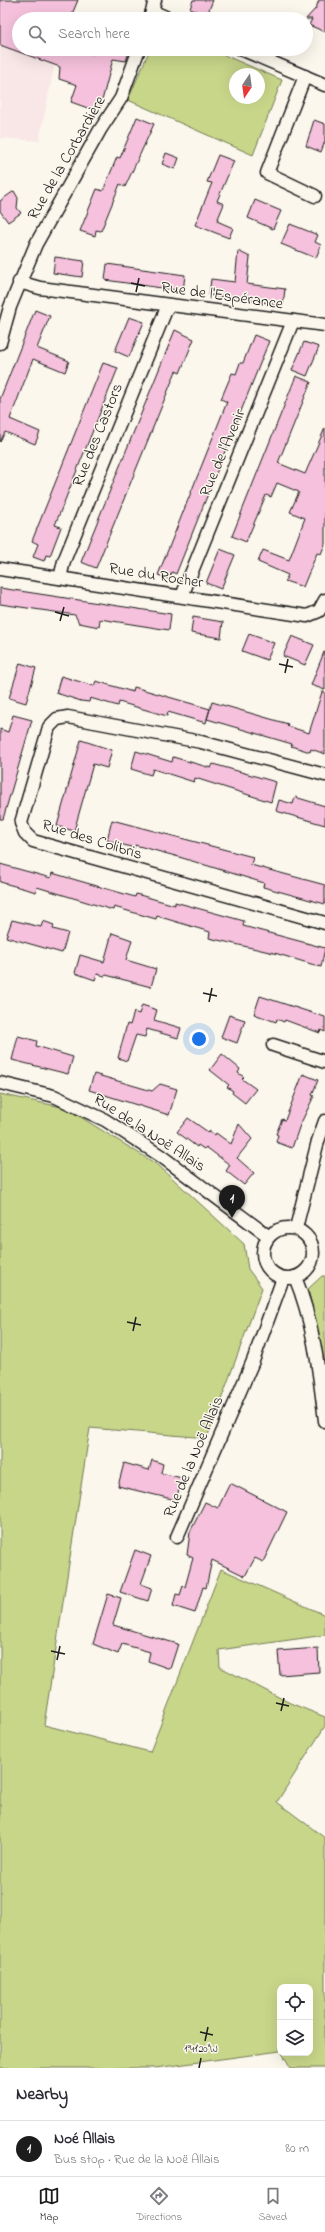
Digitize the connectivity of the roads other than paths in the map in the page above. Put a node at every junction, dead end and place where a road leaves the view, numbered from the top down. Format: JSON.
{"nodes":[{"id":1,"x":137,"y":56,"type":"edge"},
{"id":2,"x":258,"y":56,"type":"edge"},
{"id":3,"x":305,"y":76,"type":"junction"},
{"id":4,"x":325,"y":85,"type":"edge"},
{"id":5,"x":315,"y":196,"type":"dead end"},
{"id":6,"x":19,"y":282,"type":"junction"},
{"id":7,"x":168,"y":305,"type":"junction"},
{"id":8,"x":293,"y":321,"type":"junction"},
{"id":9,"x":325,"y":325,"type":"edge"},
{"id":10,"x":0,"y":343,"type":"edge"},
{"id":11,"x":0,"y":569,"type":"edge"},
{"id":12,"x":60,"y":578,"type":"junction"},
{"id":13,"x":182,"y":596,"type":"junction"},
{"id":14,"x":325,"y":600,"type":"edge"},
{"id":15,"x":325,"y":775,"type":"edge"},
{"id":16,"x":325,"y":923,"type":"edge"},
{"id":17,"x":273,"y":1045,"type":"dead end"},
{"id":18,"x":325,"y":1062,"type":"edge"},
{"id":19,"x":0,"y":1083,"type":"edge"},
{"id":20,"x":325,"y":1121,"type":"edge"},
{"id":21,"x":296,"y":1228,"type":"junction"},
{"id":22,"x":268,"y":1236,"type":"junction"},
{"id":23,"x":319,"y":1255,"type":"edge"},
{"id":24,"x":295,"y":1277,"type":"junction"},
{"id":25,"x":283,"y":1278,"type":"junction"},
{"id":26,"x":325,"y":1421,"type":"edge"},
{"id":27,"x":177,"y":1537,"type":"dead end"}],
"edges":[{"from":1,"to":6,"type":"street","name":"Rue de la Corbardière"},
{"from":2,"to":3,"type":"street"},
{"from":3,"to":4,"type":"street"},
{"from":3,"to":5,"type":"street"},
{"from":6,"to":7,"type":"street","name":"Rue de l'Espérance"},
{"from":6,"to":10,"type":"street","name":"Rue de la Corbardière"},
{"from":7,"to":8,"type":"street","name":"Rue de l'Espérance"},
{"from":7,"to":12,"type":"street","name":"Rue des Castors"},
{"from":8,"to":9,"type":"street","name":"Rue de l'Espérance"},
{"from":8,"to":13,"type":"street","name":"Rue de l'Avenir"},
{"from":11,"to":12,"type":"street","name":"Rue du Rocher"},
{"from":12,"to":13,"type":"street","name":"Rue du Rocher"},
{"from":13,"to":14,"type":"street","name":"Rue du Rocher"},
{"from":15,"to":16,"type":"street","name":"Rue des Colibris"},
{"from":17,"to":18,"type":"street"},
{"from":19,"to":22,"type":"street","name":"Rue de la Noë Allais"},
{"from":20,"to":21,"type":"street"},
{"from":21,"to":22,"type":"street"},
{"from":21,"to":23,"type":"street"},
{"from":22,"to":25,"type":"street"},
{"from":23,"to":24,"type":"street"},
{"from":24,"to":25,"type":"street"},
{"from":24,"to":26,"type":"street"},
{"from":25,"to":27,"type":"street","name":"Rue de la Noë Allais"}]}
